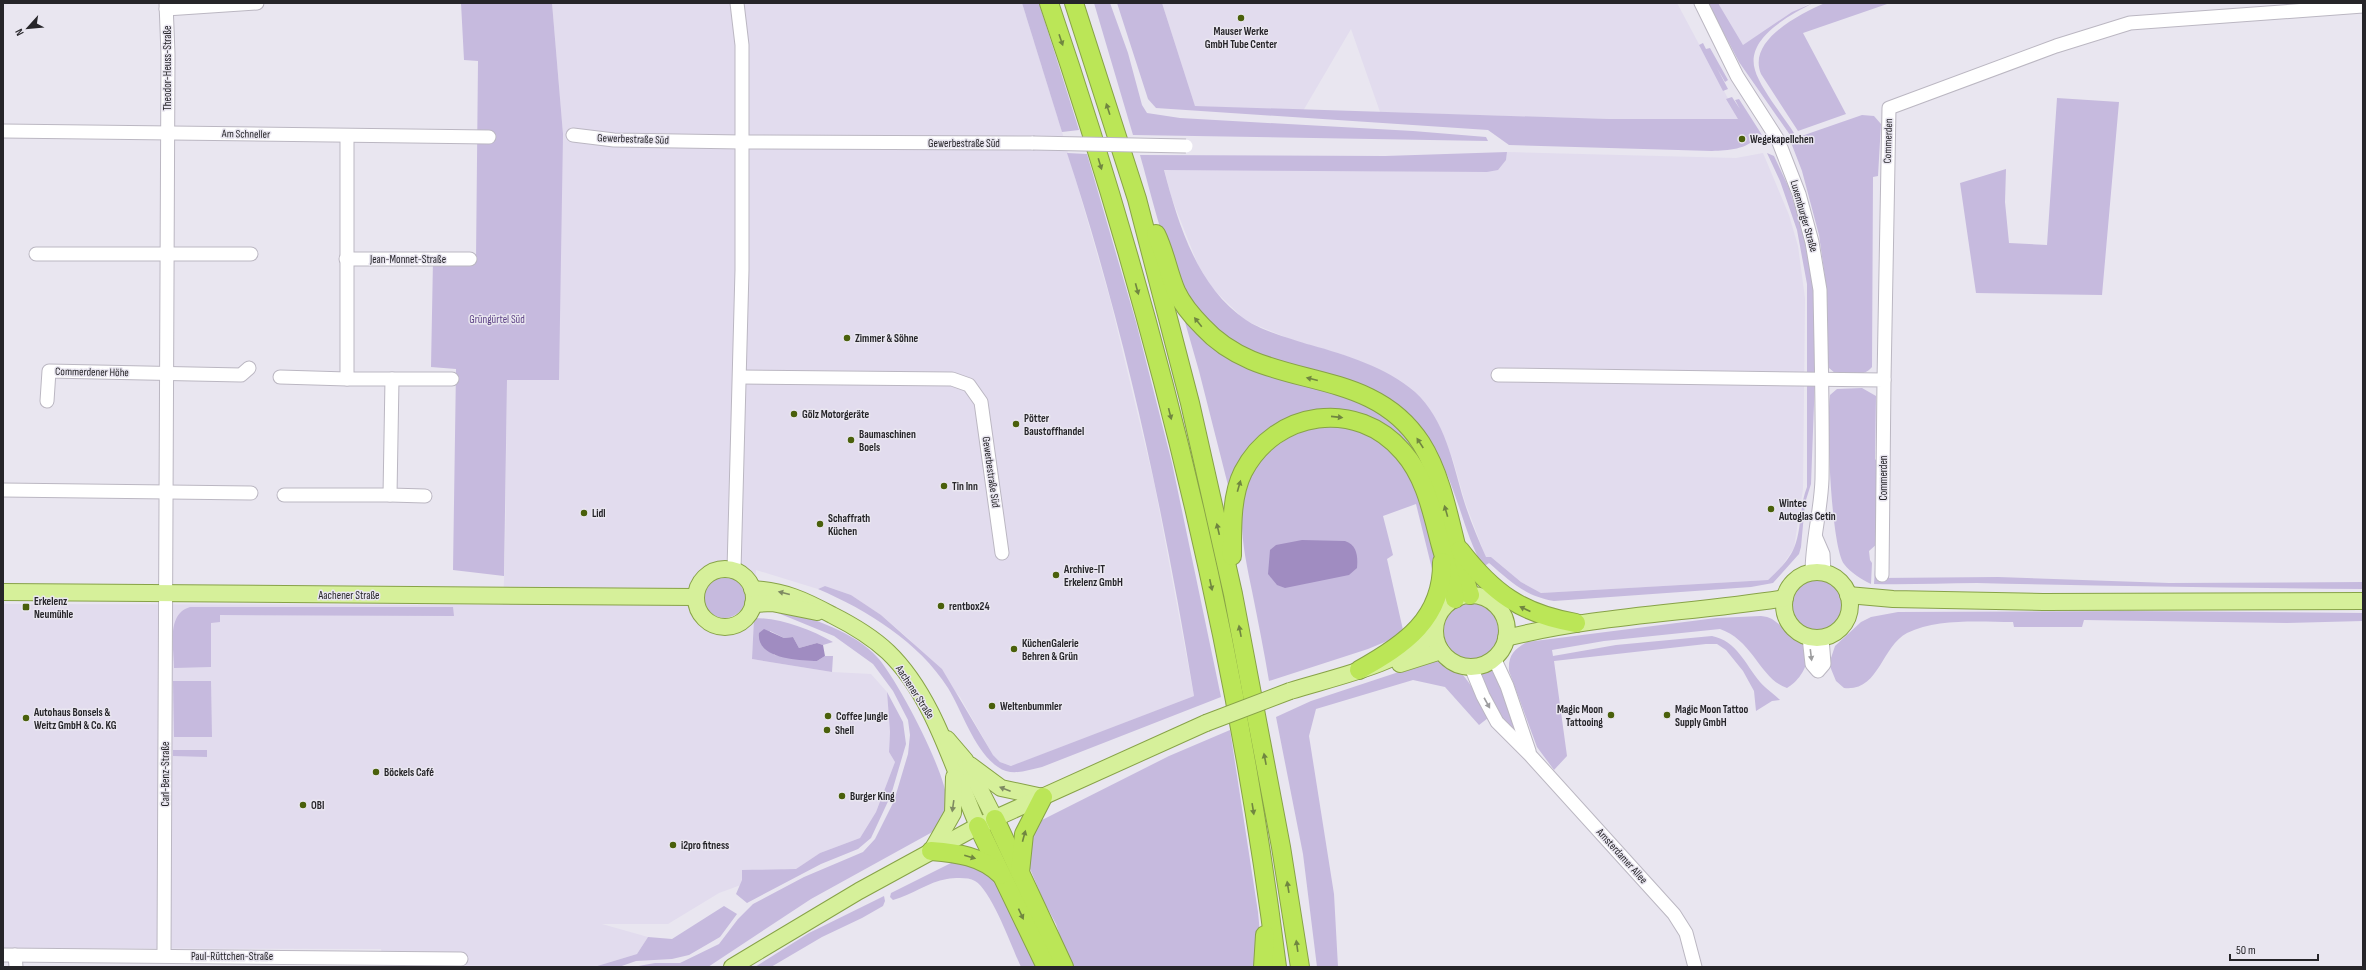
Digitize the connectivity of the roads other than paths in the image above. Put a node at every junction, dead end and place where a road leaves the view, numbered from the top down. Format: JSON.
{"nodes":[{"id":1,"x":257,"y":3,"type":"edge"},
{"id":2,"x":737,"y":3,"type":"edge"},
{"id":3,"x":1049,"y":3,"type":"edge"},
{"id":4,"x":1074,"y":3,"type":"edge"},
{"id":5,"x":1701,"y":3,"type":"edge"},
{"id":6,"x":166,"y":6,"type":"edge"},
{"id":7,"x":2358,"y":7,"type":"edge"},
{"id":8,"x":3,"y":131,"type":"edge"},
{"id":9,"x":166,"y":132,"type":"junction"},
{"id":10,"x":573,"y":135,"type":"dead end"},
{"id":11,"x":347,"y":136,"type":"junction"},
{"id":12,"x":489,"y":137,"type":"dead end"},
{"id":13,"x":742,"y":142,"type":"junction"},
{"id":14,"x":1186,"y":146,"type":"dead end"},
{"id":15,"x":1137,"y":200,"type":"junction"},
{"id":16,"x":36,"y":254,"type":"dead end"},
{"id":17,"x":251,"y":254,"type":"dead end"},
{"id":18,"x":167,"y":255,"type":"junction"},
{"id":19,"x":346,"y":259,"type":"junction"},
{"id":20,"x":470,"y":259,"type":"dead end"},
{"id":21,"x":249,"y":368,"type":"dead end"},
{"id":22,"x":165,"y":373,"type":"junction"},
{"id":23,"x":280,"y":376,"type":"dead end"},
{"id":24,"x":1498,"y":376,"type":"dead end"},
{"id":25,"x":740,"y":377,"type":"junction"},
{"id":26,"x":347,"y":379,"type":"junction"},
{"id":27,"x":392,"y":379,"type":"junction"},
{"id":28,"x":452,"y":379,"type":"dead end"},
{"id":29,"x":1821,"y":380,"type":"junction"},
{"id":30,"x":1884,"y":380,"type":"junction"},
{"id":31,"x":47,"y":401,"type":"dead end"},
{"id":32,"x":3,"y":490,"type":"edge"},
{"id":33,"x":165,"y":492,"type":"junction"},
{"id":34,"x":251,"y":493,"type":"dead end"},
{"id":35,"x":284,"y":495,"type":"dead end"},
{"id":36,"x":390,"y":495,"type":"junction"},
{"id":37,"x":425,"y":496,"type":"dead end"},
{"id":38,"x":1448,"y":545,"type":"junction"},
{"id":39,"x":1002,"y":553,"type":"dead end"},
{"id":40,"x":734,"y":570,"type":"junction"},
{"id":41,"x":1818,"y":573,"type":"junction"},
{"id":42,"x":1882,"y":575,"type":"dead end"},
{"id":43,"x":3,"y":592,"type":"edge"},
{"id":44,"x":166,"y":593,"type":"junction"},
{"id":45,"x":1233,"y":594,"type":"junction"},
{"id":46,"x":695,"y":597,"type":"junction"},
{"id":47,"x":753,"y":597,"type":"junction"},
{"id":48,"x":1462,"y":597,"type":"junction"},
{"id":49,"x":2363,"y":601,"type":"edge"},
{"id":50,"x":1849,"y":602,"type":"junction"},
{"id":51,"x":1785,"y":605,"type":"junction"},
{"id":52,"x":1576,"y":622,"type":"junction"},
{"id":53,"x":1506,"y":632,"type":"junction"},
{"id":54,"x":1435,"y":633,"type":"junction"},
{"id":55,"x":1441,"y":651,"type":"junction"},
{"id":56,"x":1494,"y":658,"type":"junction"},
{"id":57,"x":1471,"y":667,"type":"junction"},
{"id":58,"x":1359,"y":670,"type":"junction"},
{"id":59,"x":1530,"y":755,"type":"junction"},
{"id":60,"x":959,"y":764,"type":"junction"},
{"id":61,"x":1043,"y":797,"type":"junction"},
{"id":62,"x":995,"y":819,"type":"junction"},
{"id":63,"x":978,"y":826,"type":"junction"},
{"id":64,"x":931,"y":851,"type":"junction"},
{"id":65,"x":1260,"y":852,"type":"junction"},
{"id":66,"x":1012,"y":877,"type":"junction"},
{"id":67,"x":164,"y":955,"type":"junction"},
{"id":68,"x":11,"y":959,"type":"edge"},
{"id":69,"x":462,"y":959,"type":"dead end"},
{"id":70,"x":153,"y":961,"type":"edge"},
{"id":71,"x":297,"y":962,"type":"edge"},
{"id":72,"x":732,"y":967,"type":"edge"},
{"id":73,"x":1046,"y":967,"type":"edge"},
{"id":74,"x":1064,"y":967,"type":"edge"},
{"id":75,"x":1263,"y":967,"type":"edge"},
{"id":76,"x":1277,"y":967,"type":"edge"},
{"id":77,"x":1300,"y":967,"type":"edge"},
{"id":78,"x":1695,"y":967,"type":"edge"}],
"edges":[{"from":1,"to":6,"type":"street"},
{"from":2,"to":13,"type":"street"},
{"from":3,"to":65,"type":"highway","one_way":true},
{"from":15,"to":4,"type":"highway","one_way":true},
{"from":5,"to":29,"type":"street","name":"Luxemburger Straße"},
{"from":6,"to":9,"type":"street","name":"Theodor-Heuss-Straße"},
{"from":7,"to":30,"type":"street","name":"Commerden"},
{"from":8,"to":9,"type":"street","name":"Am Schneller"},
{"from":9,"to":11,"type":"street","name":"Am Schneller"},
{"from":9,"to":18,"type":"street"},
{"from":10,"to":13,"type":"street","name":"Gewerbestraße Süd"},
{"from":11,"to":12,"type":"street","name":"Am Schneller"},
{"from":11,"to":19,"type":"street"},
{"from":13,"to":14,"type":"street","name":"Gewerbestraße Süd","bridge":true},
{"from":13,"to":25,"type":"street"},
{"from":38,"to":15,"type":"highway","one_way":true},
{"from":45,"to":15,"type":"highway","one_way":true},
{"from":16,"to":18,"type":"street"},
{"from":17,"to":18,"type":"street"},
{"from":18,"to":22,"type":"street"},
{"from":19,"to":20,"type":"street","name":"Jean-Monnet-Straße"},
{"from":19,"to":26,"type":"street"},
{"from":21,"to":22,"type":"street","name":"Commerdener Höhe"},
{"from":22,"to":31,"type":"street","name":"Commerdener Höhe"},
{"from":22,"to":33,"type":"street"},
{"from":23,"to":26,"type":"street"},
{"from":24,"to":29,"type":"street"},
{"from":25,"to":39,"type":"street","name":"Gewerbestraße Süd"},
{"from":25,"to":40,"type":"street"},
{"from":26,"to":27,"type":"street"},
{"from":27,"to":28,"type":"street"},
{"from":27,"to":36,"type":"street"},
{"from":29,"to":30,"type":"street"},
{"from":29,"to":41,"type":"street","name":"Luxemburger Straße"},
{"from":30,"to":42,"type":"street","name":"Commerden"},
{"from":32,"to":33,"type":"street"},
{"from":33,"to":34,"type":"street"},
{"from":33,"to":44,"type":"street"},
{"from":35,"to":36,"type":"street"},
{"from":36,"to":37,"type":"street"},
{"from":45,"to":38,"type":"highway","one_way":true},
{"from":38,"to":48,"type":"highway"},
{"from":52,"to":38,"type":"highway","one_way":true},
{"from":38,"to":58,"type":"highway"},
{"from":40,"to":46,"type":"main road"},
{"from":40,"to":47,"type":"main road"},
{"from":41,"to":50,"type":"main road"},
{"from":41,"to":51,"type":"main road"},
{"from":43,"to":44,"type":"main road","name":"Aachener Straße"},
{"from":44,"to":46,"type":"main road","name":"Aachener Straße"},
{"from":44,"to":67,"type":"street","name":"Carl-Benz-Straße"},
{"from":77,"to":45,"type":"highway","one_way":true},
{"from":46,"to":47,"type":"main road"},
{"from":47,"to":60,"type":"main road","name":"Aachener Straße"},
{"from":48,"to":53,"type":"main road"},
{"from":48,"to":54,"type":"main road"},
{"from":49,"to":50,"type":"main road"},
{"from":50,"to":51,"type":"main road"},
{"from":51,"to":52,"type":"main road"},
{"from":52,"to":53,"type":"main road"},
{"from":53,"to":56,"type":"main road"},
{"from":54,"to":55,"type":"main road"},
{"from":54,"to":58,"type":"main road"},
{"from":55,"to":57,"type":"main road"},
{"from":55,"to":58,"type":"main road"},
{"from":56,"to":57,"type":"main road"},
{"from":56,"to":59,"type":"street","name":"Amsterdamer Allee"},
{"from":57,"to":59,"type":"street","name":"Amsterdamer Allee","one_way":true},
{"from":58,"to":61,"type":"main road","bridge":true},
{"from":59,"to":78,"type":"street","name":"Amsterdamer Allee"},
{"from":61,"to":60,"type":"main road","one_way":true},
{"from":60,"to":62,"type":"main road","name":"Aachener Straße"},
{"from":60,"to":63,"type":"main road","name":"Aachener Straße"},
{"from":60,"to":64,"type":"main road","one_way":true},
{"from":61,"to":62,"type":"main road"},
{"from":66,"to":61,"type":"highway","one_way":true},
{"from":62,"to":63,"type":"main road"},
{"from":62,"to":66,"type":"highway"},
{"from":63,"to":64,"type":"main road"},
{"from":63,"to":66,"type":"highway"},
{"from":64,"to":66,"type":"highway","one_way":true},
{"from":64,"to":72,"type":"main road"},
{"from":65,"to":75,"type":"highway"},
{"from":65,"to":76,"type":"highway"},
{"from":66,"to":73,"type":"highway","one_way":true},
{"from":66,"to":74,"type":"highway"},
{"from":67,"to":70,"type":"street","name":"Paul-Rüttchen-Straße"},
{"from":67,"to":71,"type":"street","name":"Paul-Rüttchen-Straße"},
{"from":68,"to":70,"type":"street","name":"Paul-Rüttchen-Straße"},
{"from":69,"to":71,"type":"street","name":"Paul-Rüttchen-Straße"}]}
